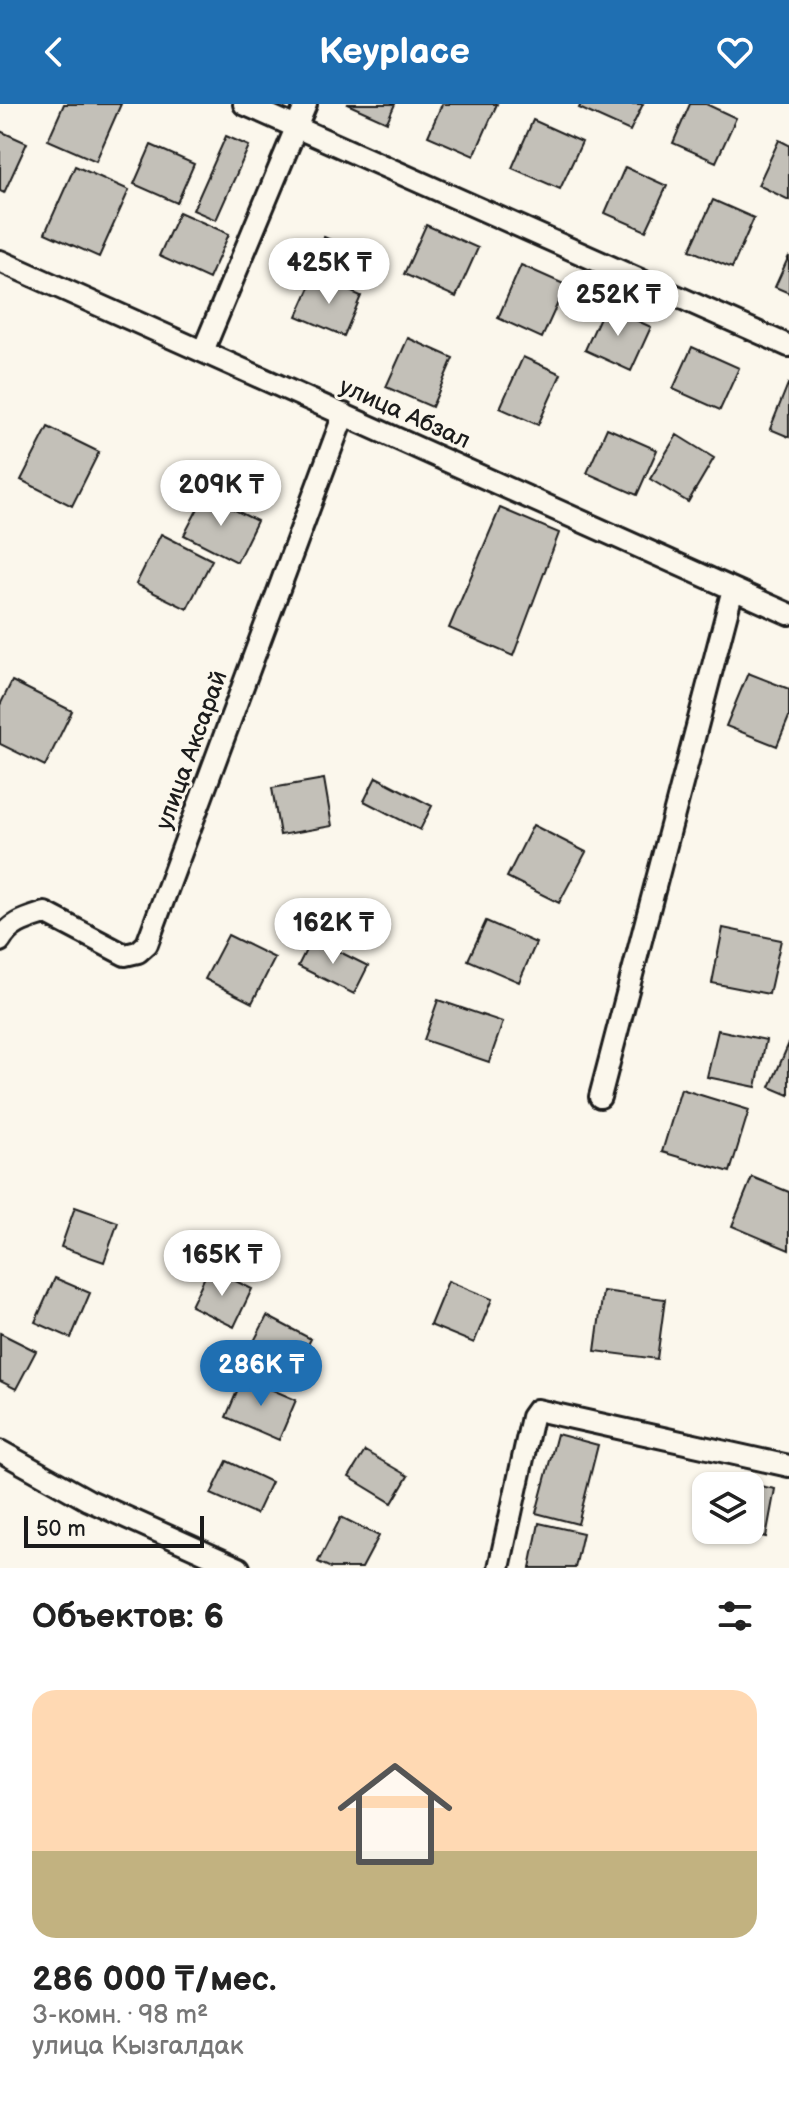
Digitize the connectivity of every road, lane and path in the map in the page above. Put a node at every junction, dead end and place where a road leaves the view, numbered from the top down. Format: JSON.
{"nodes":[{"id":1,"x":244,"y":104,"type":"edge"},
{"id":2,"x":306,"y":104,"type":"edge"},
{"id":3,"x":296,"y":127,"type":"junction"},
{"id":4,"x":0,"y":261,"type":"edge"},
{"id":5,"x":789,"y":346,"type":"edge"},
{"id":6,"x":203,"y":351,"type":"junction"},
{"id":7,"x":344,"y":414,"type":"junction"},
{"id":8,"x":733,"y":589,"type":"junction"},
{"id":9,"x":789,"y":614,"type":"edge"},
{"id":10,"x":0,"y":941,"type":"edge"},
{"id":11,"x":600,"y":1097,"type":"dead end"},
{"id":12,"x":0,"y":1451,"type":"edge"},
{"id":13,"x":789,"y":1466,"type":"edge"},
{"id":14,"x":239,"y":1568,"type":"edge"},
{"id":15,"x":499,"y":1568,"type":"edge"}],
"edges":[{"from":1,"to":3,"type":"street"},
{"from":2,"to":3,"type":"street"},
{"from":3,"to":5,"type":"street"},
{"from":3,"to":6,"type":"street"},
{"from":4,"to":6,"type":"street","name":"улица Абзал"},
{"from":6,"to":7,"type":"street","name":"улица Абзал"},
{"from":7,"to":8,"type":"street","name":"улица Абзал"},
{"from":7,"to":10,"type":"street","name":"улица Аксарай"},
{"from":8,"to":9,"type":"street","name":"улица Абзал"},
{"from":8,"to":11,"type":"street"},
{"from":12,"to":14,"type":"street"},
{"from":13,"to":15,"type":"street"}]}
